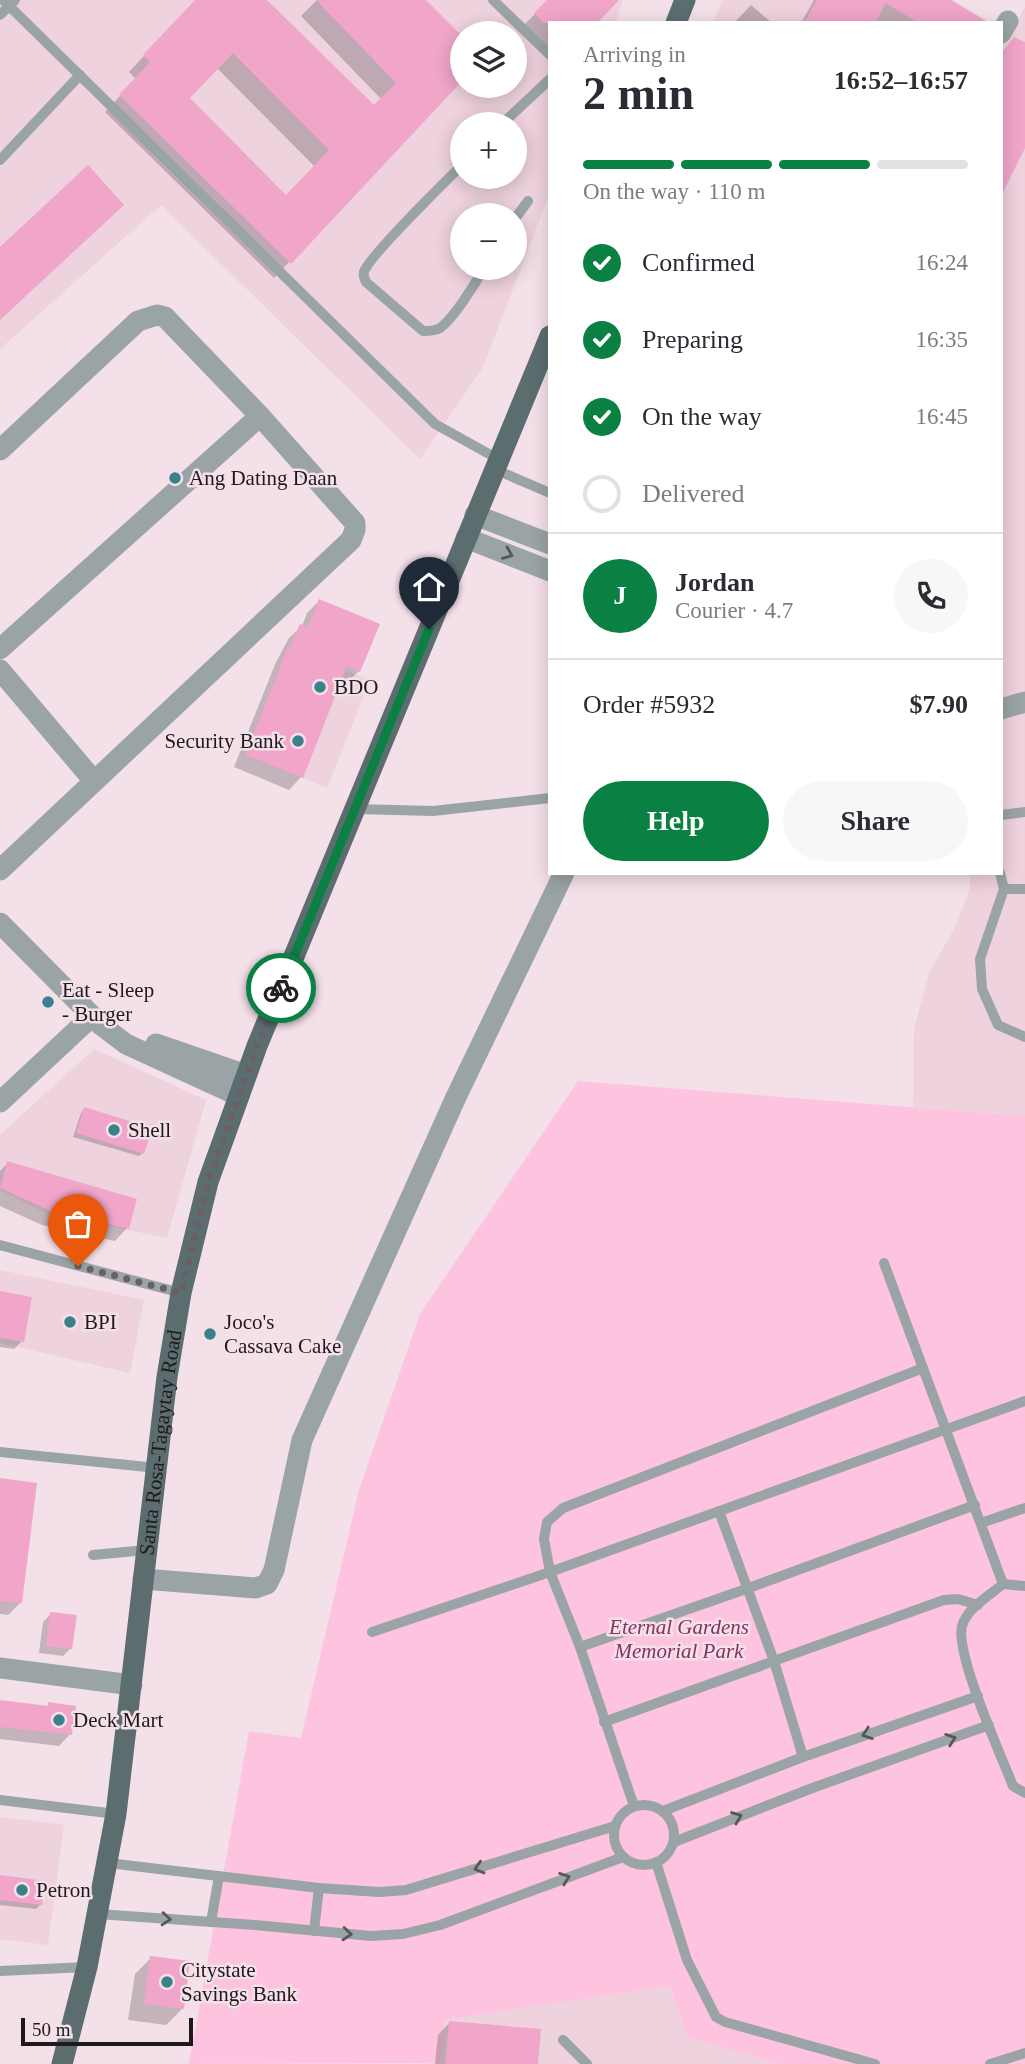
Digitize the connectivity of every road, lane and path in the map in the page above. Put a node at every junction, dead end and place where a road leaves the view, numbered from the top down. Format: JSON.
{"nodes":[{"id":1,"x":493,"y":0,"type":"edge"},
{"id":2,"x":685,"y":0,"type":"edge"},
{"id":3,"x":9,"y":2,"type":"edge"},
{"id":4,"x":0,"y":15,"type":"edge"},
{"id":5,"x":677,"y":21,"type":"edge"},
{"id":6,"x":548,"y":53,"type":"edge"},
{"id":7,"x":80,"y":75,"type":"junction"},
{"id":8,"x":548,"y":81,"type":"edge"},
{"id":9,"x":515,"y":112,"type":"edge"},
{"id":10,"x":0,"y":160,"type":"edge"},
{"id":11,"x":450,"y":177,"type":"edge"},
{"id":12,"x":476,"y":280,"type":"edge"},
{"id":13,"x":548,"y":341,"type":"edge"},
{"id":14,"x":260,"y":416,"type":"junction"},
{"id":15,"x":0,"y":450,"type":"edge"},
{"id":16,"x":496,"y":464,"type":"junction"},
{"id":17,"x":548,"y":492,"type":"edge"},
{"id":18,"x":475,"y":515,"type":"junction"},
{"id":19,"x":466,"y":538,"type":"junction"},
{"id":20,"x":548,"y":543,"type":"edge"},
{"id":21,"x":548,"y":570,"type":"edge"},
{"id":22,"x":0,"y":649,"type":"edge"},
{"id":23,"x":0,"y":670,"type":"edge"},
{"id":24,"x":1025,"y":702,"type":"edge"},
{"id":25,"x":1003,"y":708,"type":"edge"},
{"id":26,"x":94,"y":781,"type":"junction"},
{"id":27,"x":548,"y":799,"type":"edge"},
{"id":28,"x":355,"y":809,"type":"junction"},
{"id":29,"x":1025,"y":812,"type":"edge"},
{"id":30,"x":1003,"y":815,"type":"edge"},
{"id":31,"x":0,"y":870,"type":"edge"},
{"id":32,"x":563,"y":875,"type":"edge"},
{"id":33,"x":1000,"y":875,"type":"edge"},
{"id":34,"x":1004,"y":889,"type":"junction"},
{"id":35,"x":1025,"y":889,"type":"edge"},
{"id":36,"x":0,"y":923,"type":"edge"},
{"id":37,"x":92,"y":1016,"type":"junction"},
{"id":38,"x":110,"y":1031,"type":"junction"},
{"id":39,"x":1025,"y":1037,"type":"edge"},
{"id":40,"x":246,"y":1075,"type":"junction"},
{"id":41,"x":239,"y":1096,"type":"junction"},
{"id":42,"x":0,"y":1102,"type":"edge"},
{"id":43,"x":0,"y":1245,"type":"edge"},
{"id":44,"x":884,"y":1264,"type":"dead end"},
{"id":45,"x":181,"y":1293,"type":"junction"},
{"id":46,"x":923,"y":1368,"type":"junction"},
{"id":47,"x":1025,"y":1402,"type":"edge"},
{"id":48,"x":945,"y":1430,"type":"junction"},
{"id":49,"x":0,"y":1452,"type":"edge"},
{"id":50,"x":157,"y":1468,"type":"junction"},
{"id":51,"x":975,"y":1505,"type":"junction"},
{"id":52,"x":1025,"y":1508,"type":"edge"},
{"id":53,"x":719,"y":1511,"type":"junction"},
{"id":54,"x":981,"y":1523,"type":"junction"},
{"id":55,"x":146,"y":1550,"type":"junction"},
{"id":56,"x":93,"y":1555,"type":"dead end"},
{"id":57,"x":550,"y":1572,"type":"junction"},
{"id":58,"x":143,"y":1579,"type":"junction"},
{"id":59,"x":1003,"y":1584,"type":"junction"},
{"id":60,"x":1025,"y":1586,"type":"edge"},
{"id":61,"x":746,"y":1590,"type":"junction"},
{"id":62,"x":978,"y":1605,"type":"junction"},
{"id":63,"x":372,"y":1632,"type":"dead end"},
{"id":64,"x":580,"y":1647,"type":"junction"},
{"id":65,"x":774,"y":1661,"type":"junction"},
{"id":66,"x":0,"y":1668,"type":"edge"},
{"id":67,"x":132,"y":1685,"type":"junction"},
{"id":68,"x":978,"y":1696,"type":"junction"},
{"id":69,"x":604,"y":1722,"type":"junction"},
{"id":70,"x":989,"y":1726,"type":"junction"},
{"id":71,"x":803,"y":1757,"type":"junction"},
{"id":72,"x":1025,"y":1793,"type":"edge"},
{"id":73,"x":0,"y":1800,"type":"edge"},
{"id":74,"x":634,"y":1806,"type":"junction"},
{"id":75,"x":663,"y":1811,"type":"junction"},
{"id":76,"x":116,"y":1814,"type":"junction"},
{"id":77,"x":615,"y":1826,"type":"junction"},
{"id":78,"x":674,"y":1842,"type":"junction"},
{"id":79,"x":623,"y":1857,"type":"junction"},
{"id":80,"x":656,"y":1862,"type":"junction"},
{"id":81,"x":107,"y":1863,"type":"junction"},
{"id":82,"x":219,"y":1876,"type":"junction"},
{"id":83,"x":319,"y":1888,"type":"junction"},
{"id":84,"x":98,"y":1914,"type":"junction"},
{"id":85,"x":211,"y":1922,"type":"junction"},
{"id":86,"x":314,"y":1931,"type":"junction"},
{"id":87,"x":87,"y":1967,"type":"junction"},
{"id":88,"x":0,"y":1971,"type":"edge"},
{"id":89,"x":564,"y":2040,"type":"dead end"},
{"id":90,"x":1025,"y":2053,"type":"edge"},
{"id":91,"x":62,"y":2064,"type":"edge"},
{"id":92,"x":587,"y":2064,"type":"edge"},
{"id":93,"x":874,"y":2064,"type":"edge"},
{"id":94,"x":990,"y":2064,"type":"edge"}],
"edges":[{"from":1,"to":6,"type":"lane"},
{"from":2,"to":5,"type":"main road"},
{"from":3,"to":4,"type":"lane"},
{"from":3,"to":7,"type":"lane"},
{"from":7,"to":10,"type":"lane"},
{"from":7,"to":16,"type":"lane"},
{"from":8,"to":9,"type":"lane"},
{"from":11,"to":12,"type":"lane"},
{"from":13,"to":16,"type":"main road","name":"Santa Rosa-Tagaytay Road"},
{"from":14,"to":15,"type":"street"},
{"from":14,"to":22,"type":"street"},
{"from":14,"to":26,"type":"street"},
{"from":16,"to":17,"type":"lane"},
{"from":16,"to":18,"type":"main road","name":"Santa Rosa-Tagaytay Road"},
{"from":18,"to":19,"type":"main road","name":"Santa Rosa-Tagaytay Road"},
{"from":18,"to":20,"type":"street"},
{"from":19,"to":21,"type":"street","one_way":true},
{"from":19,"to":28,"type":"main road","name":"Santa Rosa-Tagaytay Road"},
{"from":23,"to":26,"type":"street"},
{"from":24,"to":25,"type":"street"},
{"from":26,"to":31,"type":"street"},
{"from":27,"to":28,"type":"lane"},
{"from":28,"to":40,"type":"main road","name":"Santa Rosa-Tagaytay Road"},
{"from":29,"to":30,"type":"lane"},
{"from":32,"to":58,"type":"street"},
{"from":33,"to":34,"type":"lane"},
{"from":34,"to":35,"type":"lane"},
{"from":34,"to":39,"type":"lane"},
{"from":36,"to":37,"type":"street"},
{"from":37,"to":38,"type":"street"},
{"from":37,"to":42,"type":"street"},
{"from":38,"to":40,"type":"street"},
{"from":38,"to":41,"type":"street"},
{"from":40,"to":41,"type":"main road","name":"Santa Rosa-Tagaytay Road"},
{"from":41,"to":45,"type":"main road","name":"Santa Rosa-Tagaytay Road"},
{"from":43,"to":45,"type":"lane"},
{"from":44,"to":46,"type":"lane"},
{"from":45,"to":50,"type":"main road","name":"Santa Rosa-Tagaytay Road"},
{"from":46,"to":48,"type":"lane"},
{"from":46,"to":57,"type":"lane"},
{"from":47,"to":48,"type":"lane"},
{"from":48,"to":51,"type":"lane"},
{"from":48,"to":53,"type":"lane"},
{"from":49,"to":50,"type":"lane"},
{"from":50,"to":55,"type":"main road","name":"Santa Rosa-Tagaytay Road"},
{"from":51,"to":54,"type":"lane"},
{"from":51,"to":61,"type":"lane"},
{"from":52,"to":54,"type":"lane"},
{"from":53,"to":57,"type":"lane"},
{"from":53,"to":61,"type":"lane"},
{"from":54,"to":59,"type":"lane"},
{"from":55,"to":56,"type":"lane"},
{"from":55,"to":58,"type":"main road","name":"Santa Rosa-Tagaytay Road"},
{"from":57,"to":63,"type":"lane"},
{"from":57,"to":64,"type":"lane"},
{"from":58,"to":67,"type":"main road","name":"Santa Rosa-Tagaytay Road"},
{"from":59,"to":60,"type":"lane"},
{"from":59,"to":62,"type":"lane"},
{"from":61,"to":64,"type":"lane"},
{"from":61,"to":65,"type":"lane"},
{"from":62,"to":65,"type":"lane"},
{"from":62,"to":68,"type":"lane"},
{"from":64,"to":69,"type":"lane"},
{"from":65,"to":69,"type":"lane"},
{"from":65,"to":71,"type":"lane"},
{"from":66,"to":67,"type":"street"},
{"from":67,"to":76,"type":"main road","name":"Santa Rosa-Tagaytay Road"},
{"from":68,"to":70,"type":"lane"},
{"from":68,"to":71,"type":"lane","one_way":true},
{"from":69,"to":74,"type":"lane"},
{"from":70,"to":72,"type":"lane"},
{"from":78,"to":70,"type":"lane","one_way":true},
{"from":71,"to":75,"type":"lane"},
{"from":73,"to":76,"type":"lane"},
{"from":74,"to":75,"type":"lane"},
{"from":74,"to":77,"type":"lane"},
{"from":75,"to":78,"type":"lane"},
{"from":76,"to":81,"type":"main road","name":"Santa Rosa-Tagaytay Road"},
{"from":77,"to":79,"type":"lane"},
{"from":77,"to":83,"type":"lane","one_way":true},
{"from":78,"to":80,"type":"lane"},
{"from":79,"to":80,"type":"lane"},
{"from":86,"to":79,"type":"lane","one_way":true},
{"from":80,"to":93,"type":"lane"},
{"from":81,"to":82,"type":"lane"},
{"from":81,"to":84,"type":"main road","name":"Santa Rosa-Tagaytay Road"},
{"from":82,"to":83,"type":"lane"},
{"from":82,"to":85,"type":"lane"},
{"from":83,"to":86,"type":"lane"},
{"from":84,"to":85,"type":"lane","one_way":true},
{"from":84,"to":87,"type":"main road","name":"Santa Rosa-Tagaytay Road"},
{"from":85,"to":86,"type":"lane"},
{"from":87,"to":88,"type":"lane"},
{"from":87,"to":91,"type":"main road","name":"Santa Rosa-Tagaytay Road"},
{"from":89,"to":92,"type":"lane"},
{"from":90,"to":94,"type":"lane"}]}
